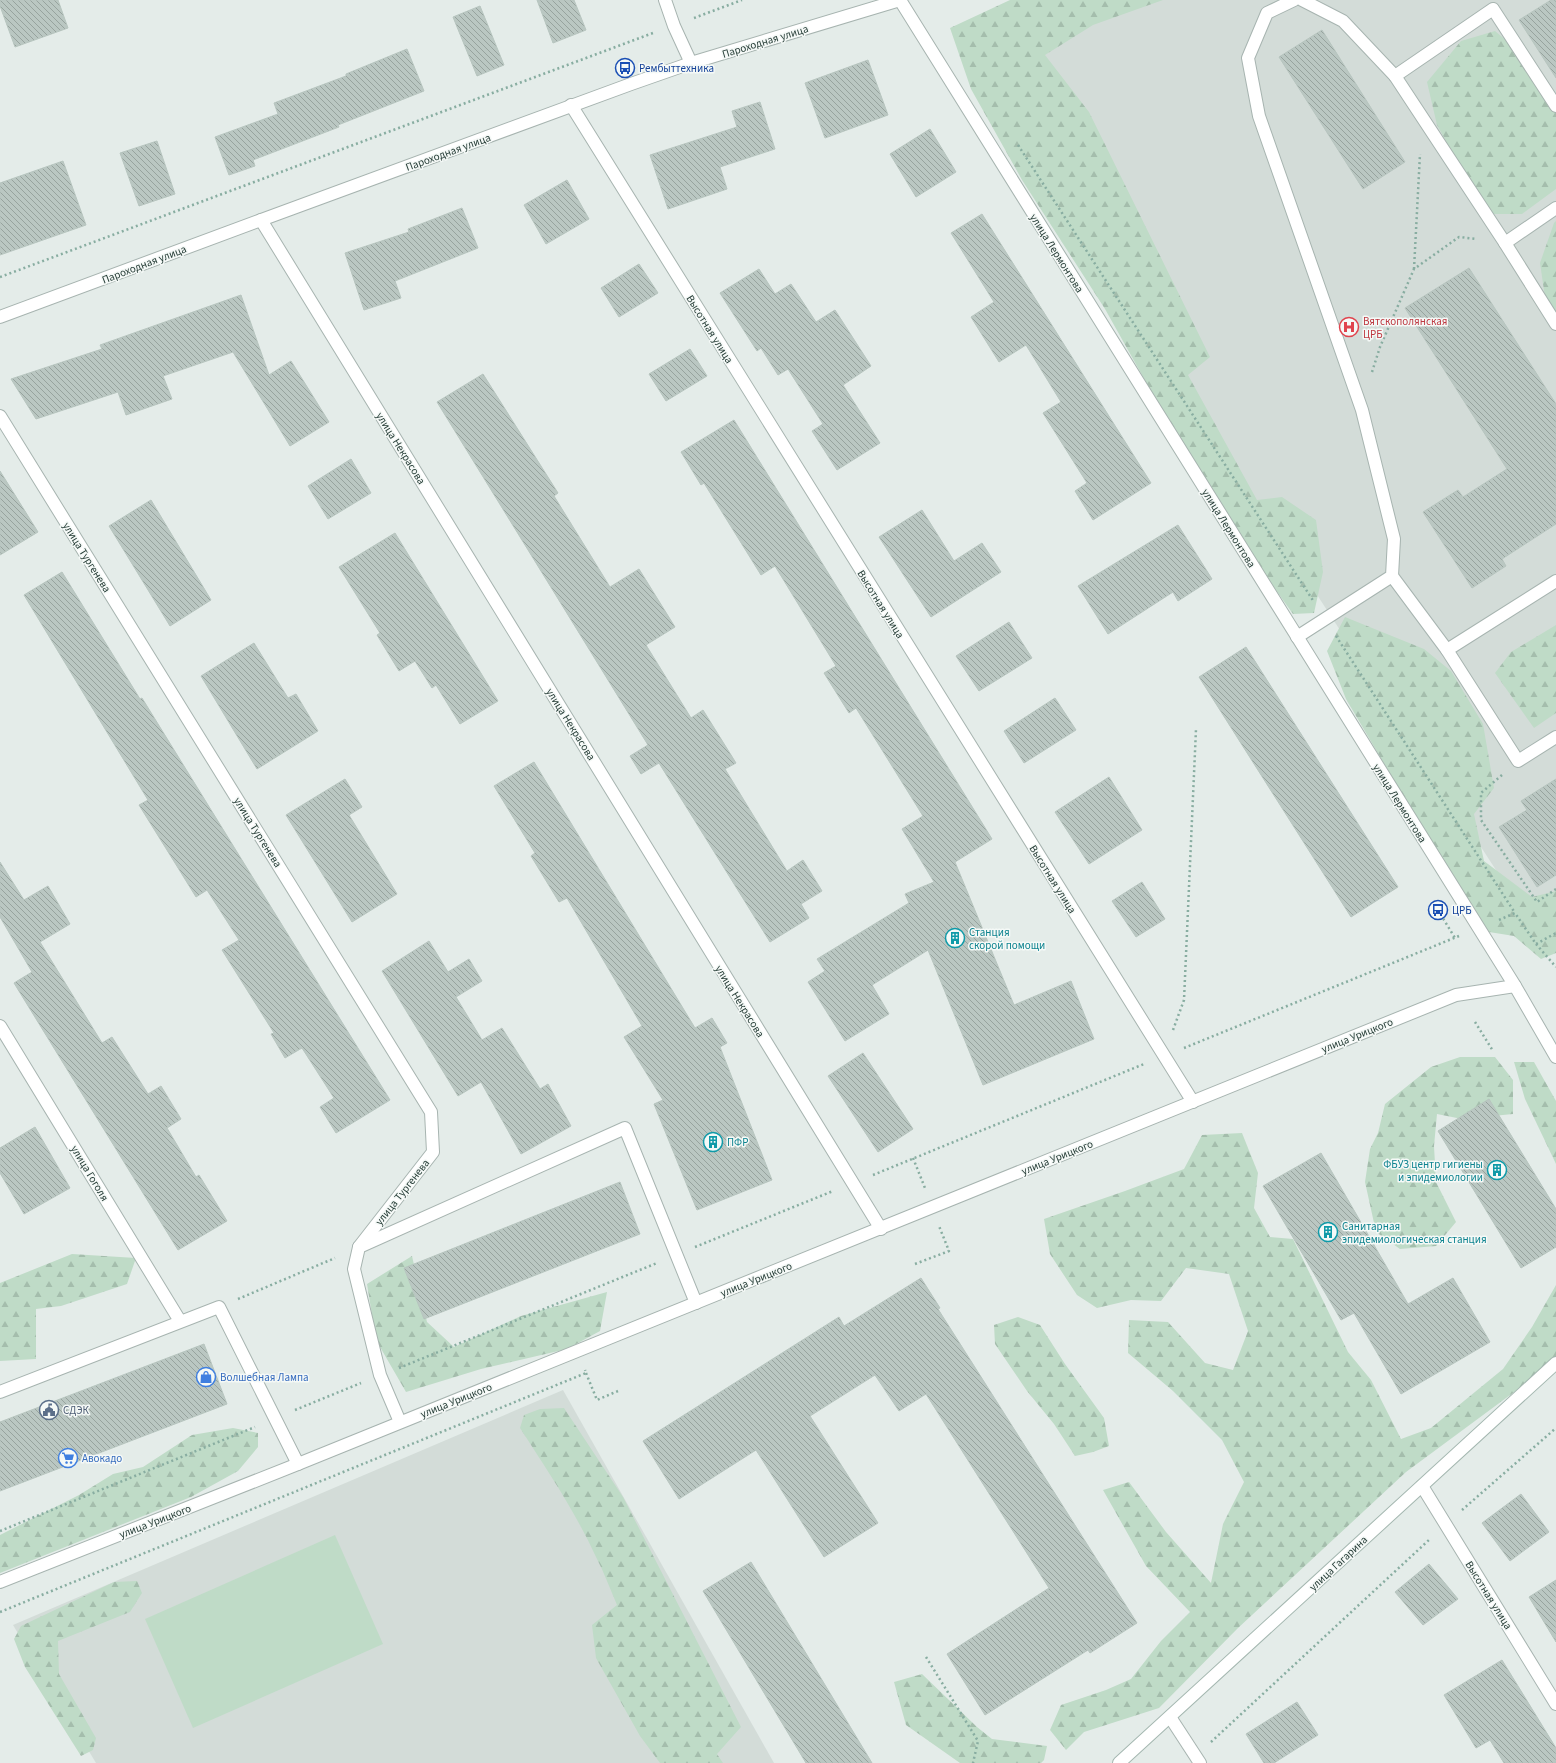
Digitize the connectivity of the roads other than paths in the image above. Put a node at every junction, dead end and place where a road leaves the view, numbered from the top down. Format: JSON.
{"nodes":[{"id":1,"x":665,"y":0,"type":"edge"},
{"id":2,"x":900,"y":0,"type":"edge"},
{"id":3,"x":1294,"y":0,"type":"edge"},
{"id":4,"x":1302,"y":0,"type":"edge"},
{"id":5,"x":1490,"y":5,"type":"edge"},
{"id":6,"x":691,"y":63,"type":"junction"},
{"id":7,"x":1395,"y":76,"type":"junction"},
{"id":8,"x":571,"y":105,"type":"junction"},
{"id":9,"x":1556,"y":106,"type":"edge"},
{"id":10,"x":1556,"y":208,"type":"edge"},
{"id":11,"x":261,"y":220,"type":"junction"},
{"id":12,"x":1505,"y":243,"type":"junction"},
{"id":13,"x":0,"y":317,"type":"edge"},
{"id":14,"x":1556,"y":324,"type":"edge"},
{"id":15,"x":0,"y":416,"type":"edge"},
{"id":16,"x":1392,"y":576,"type":"junction"},
{"id":17,"x":1556,"y":581,"type":"edge"},
{"id":18,"x":1297,"y":637,"type":"junction"},
{"id":19,"x":1447,"y":650,"type":"junction"},
{"id":20,"x":1556,"y":737,"type":"edge"},
{"id":21,"x":1515,"y":986,"type":"junction"},
{"id":22,"x":0,"y":1026,"type":"edge"},
{"id":23,"x":1556,"y":1056,"type":"edge"},
{"id":24,"x":1193,"y":1102,"type":"junction"},
{"id":25,"x":881,"y":1229,"type":"junction"},
{"id":26,"x":359,"y":1247,"type":"junction"},
{"id":27,"x":696,"y":1303,"type":"junction"},
{"id":28,"x":180,"y":1321,"type":"junction"},
{"id":29,"x":1556,"y":1363,"type":"edge"},
{"id":30,"x":0,"y":1392,"type":"edge"},
{"id":31,"x":400,"y":1422,"type":"junction"},
{"id":32,"x":298,"y":1464,"type":"junction"},
{"id":33,"x":1422,"y":1486,"type":"junction"},
{"id":34,"x":0,"y":1582,"type":"edge"},
{"id":35,"x":1556,"y":1704,"type":"edge"},
{"id":36,"x":1170,"y":1717,"type":"junction"},
{"id":37,"x":1198,"y":1760,"type":"edge"},
{"id":38,"x":1118,"y":1763,"type":"edge"}],
"edges":[{"from":1,"to":6,"type":"street"},
{"from":2,"to":6,"type":"street","name":"Пароходная улица"},
{"from":2,"to":18,"type":"street","name":"улица Лермонтова"},
{"from":3,"to":16,"type":"street"},
{"from":4,"to":7,"type":"street"},
{"from":5,"to":7,"type":"street"},
{"from":5,"to":9,"type":"street"},
{"from":6,"to":8,"type":"street","name":"Пароходная улица"},
{"from":7,"to":12,"type":"street"},
{"from":8,"to":11,"type":"street","name":"Пароходная улица"},
{"from":8,"to":24,"type":"street","name":"Высотная улица"},
{"from":10,"to":12,"type":"street"},
{"from":11,"to":13,"type":"street","name":"Пароходная улица"},
{"from":11,"to":25,"type":"street","name":"улица Некрасова"},
{"from":12,"to":14,"type":"street"},
{"from":15,"to":26,"type":"street","name":"улица Тургенева"},
{"from":16,"to":18,"type":"street"},
{"from":16,"to":19,"type":"street"},
{"from":17,"to":19,"type":"street"},
{"from":18,"to":21,"type":"street","name":"улица Лермонтова"},
{"from":19,"to":20,"type":"street"},
{"from":21,"to":23,"type":"street","name":"улица Лермонтова"},
{"from":21,"to":24,"type":"street","name":"улица Урицкого"},
{"from":22,"to":28,"type":"street","name":"улица Гоголя"},
{"from":24,"to":25,"type":"street","name":"улица Урицкого"},
{"from":25,"to":27,"type":"street","name":"улица Урицкого"},
{"from":26,"to":27,"type":"street"},
{"from":26,"to":31,"type":"street"},
{"from":27,"to":31,"type":"street","name":"улица Урицкого"},
{"from":28,"to":30,"type":"street"},
{"from":28,"to":32,"type":"street"},
{"from":29,"to":33,"type":"street","name":"улица Гагарина"},
{"from":31,"to":32,"type":"street","name":"улица Урицкого"},
{"from":32,"to":34,"type":"street","name":"улица Урицкого"},
{"from":33,"to":35,"type":"street","name":"Высотная улица"},
{"from":33,"to":36,"type":"street","name":"улица Гагарина"},
{"from":36,"to":37,"type":"street"},
{"from":36,"to":38,"type":"street","name":"улица Гагарина"}]}
